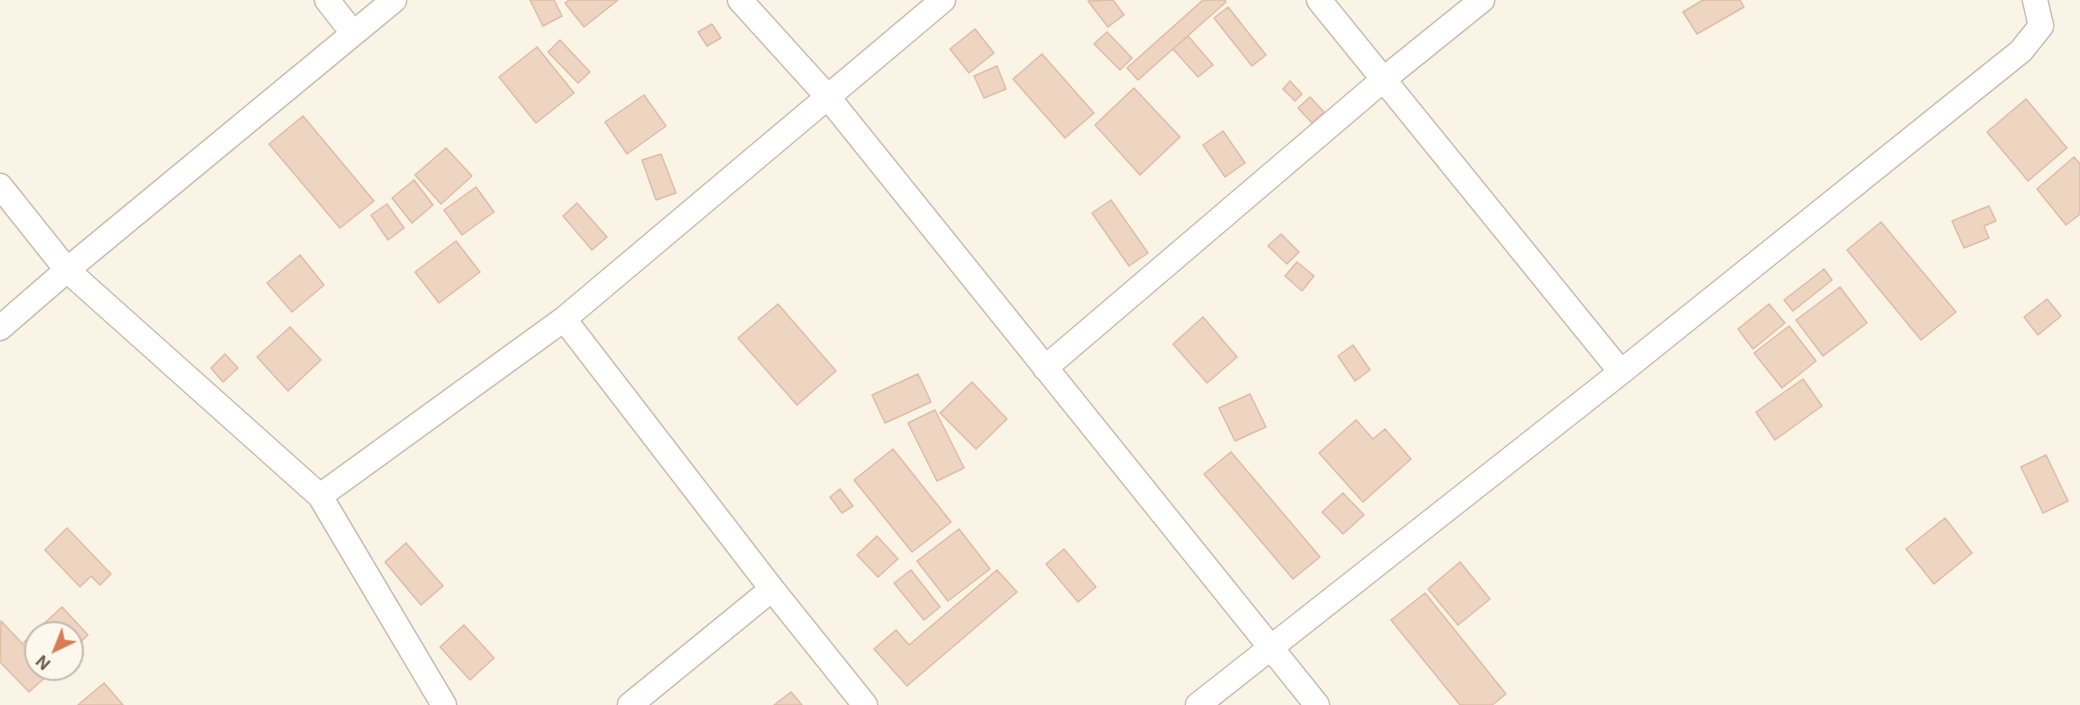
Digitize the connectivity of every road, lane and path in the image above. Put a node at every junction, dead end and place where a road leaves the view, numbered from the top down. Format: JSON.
{"nodes":[{"id":1,"x":327,"y":0,"type":"edge"},
{"id":2,"x":394,"y":0,"type":"edge"},
{"id":3,"x":740,"y":0,"type":"edge"},
{"id":4,"x":943,"y":0,"type":"edge"},
{"id":5,"x":1319,"y":0,"type":"edge"},
{"id":6,"x":1482,"y":0,"type":"edge"},
{"id":7,"x":2035,"y":0,"type":"edge"},
{"id":8,"x":353,"y":33,"type":"junction"},
{"id":9,"x":1384,"y":79,"type":"junction"},
{"id":10,"x":827,"y":96,"type":"junction"},
{"id":11,"x":0,"y":186,"type":"edge"},
{"id":12,"x":67,"y":270,"type":"junction"},
{"id":13,"x":564,"y":319,"type":"junction"},
{"id":14,"x":0,"y":328,"type":"edge"},
{"id":15,"x":1045,"y":368,"type":"junction"},
{"id":16,"x":1621,"y":372,"type":"junction"},
{"id":17,"x":320,"y":496,"type":"junction"},
{"id":18,"x":772,"y":589,"type":"junction"},
{"id":19,"x":1272,"y":647,"type":"junction"},
{"id":20,"x":444,"y":705,"type":"edge"},
{"id":21,"x":630,"y":705,"type":"edge"},
{"id":22,"x":865,"y":705,"type":"edge"},
{"id":23,"x":1198,"y":705,"type":"edge"},
{"id":24,"x":1317,"y":705,"type":"edge"}],
"edges":[{"from":1,"to":8,"type":"street"},
{"from":2,"to":8,"type":"street"},
{"from":3,"to":10,"type":"street"},
{"from":4,"to":10,"type":"street"},
{"from":5,"to":9,"type":"street"},
{"from":6,"to":9,"type":"street"},
{"from":7,"to":16,"type":"street"},
{"from":8,"to":12,"type":"street"},
{"from":9,"to":15,"type":"street"},
{"from":9,"to":16,"type":"street"},
{"from":10,"to":13,"type":"street"},
{"from":10,"to":15,"type":"street"},
{"from":11,"to":12,"type":"street"},
{"from":12,"to":14,"type":"street"},
{"from":12,"to":17,"type":"street"},
{"from":13,"to":17,"type":"street"},
{"from":13,"to":18,"type":"street"},
{"from":15,"to":19,"type":"street"},
{"from":16,"to":19,"type":"street"},
{"from":17,"to":20,"type":"street"},
{"from":18,"to":21,"type":"street"},
{"from":18,"to":22,"type":"street"},
{"from":19,"to":23,"type":"street"},
{"from":19,"to":24,"type":"street"}]}
